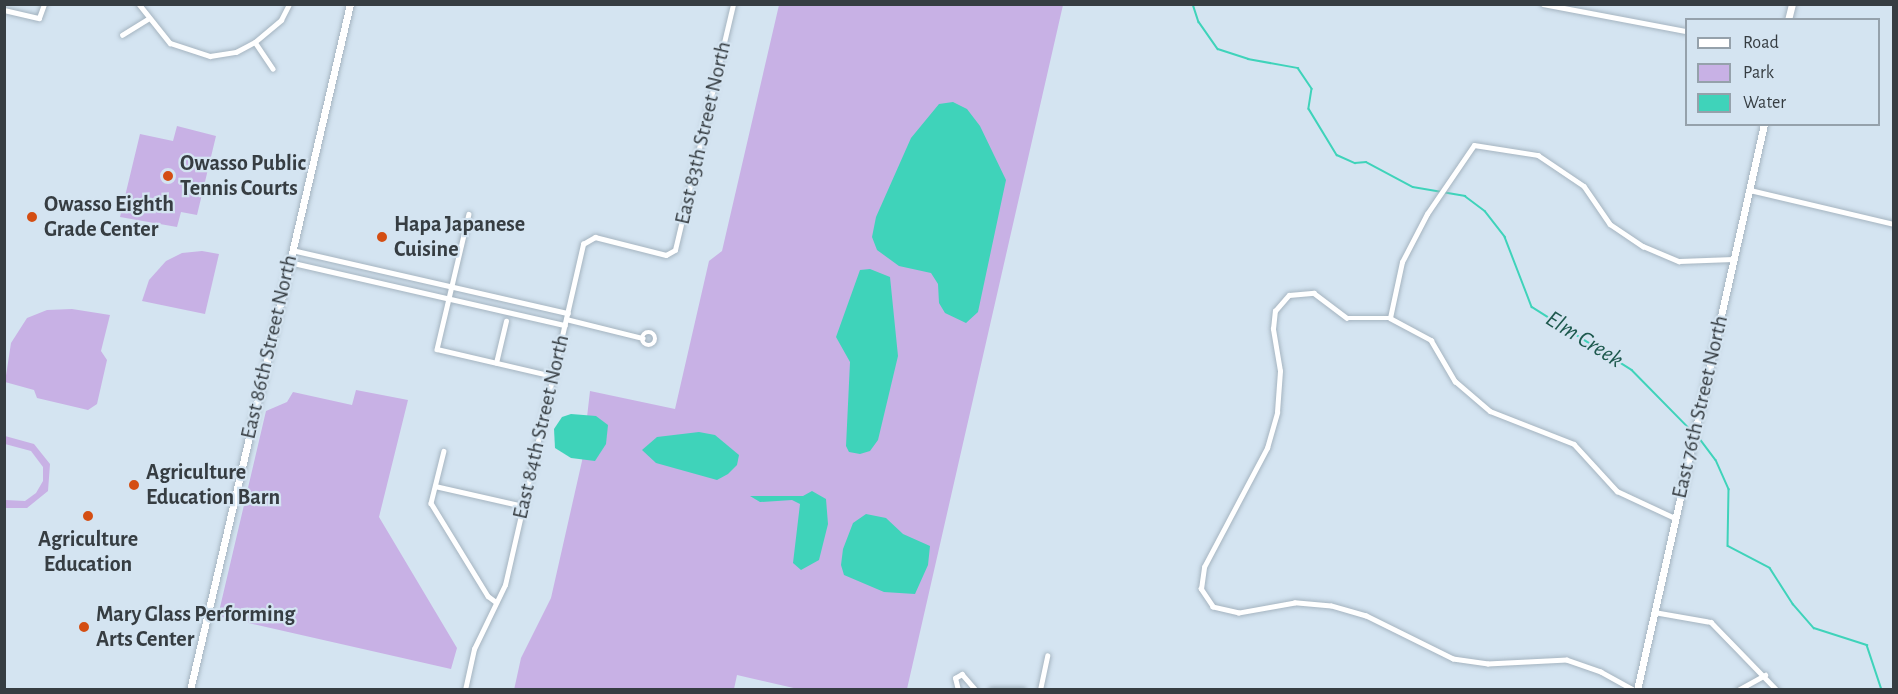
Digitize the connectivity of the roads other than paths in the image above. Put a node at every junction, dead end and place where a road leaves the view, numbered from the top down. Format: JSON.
{"nodes":[{"id":1,"x":44,"y":4,"type":"edge"},
{"id":2,"x":139,"y":4,"type":"edge"},
{"id":3,"x":289,"y":4,"type":"edge"},
{"id":4,"x":350,"y":4,"type":"edge"},
{"id":5,"x":733,"y":4,"type":"edge"},
{"id":6,"x":1543,"y":4,"type":"edge"},
{"id":7,"x":4,"y":10,"type":"edge"},
{"id":8,"x":148,"y":19,"type":"junction"},
{"id":9,"x":1685,"y":31,"type":"edge"},
{"id":10,"x":122,"y":35,"type":"dead end"},
{"id":11,"x":255,"y":42,"type":"junction"},
{"id":12,"x":273,"y":69,"type":"dead end"},
{"id":13,"x":1764,"y":126,"type":"edge"},
{"id":14,"x":1750,"y":190,"type":"junction"},
{"id":15,"x":469,"y":214,"type":"dead end"},
{"id":16,"x":1893,"y":224,"type":"edge"},
{"id":17,"x":292,"y":250,"type":"junction"},
{"id":18,"x":666,"y":255,"type":"joint"},
{"id":19,"x":1733,"y":259,"type":"junction"},
{"id":20,"x":289,"y":262,"type":"junction"},
{"id":21,"x":452,"y":286,"type":"junction"},
{"id":22,"x":450,"y":298,"type":"junction"},
{"id":23,"x":568,"y":313,"type":"junction"},
{"id":24,"x":1390,"y":318,"type":"junction"},
{"id":25,"x":506,"y":321,"type":"dead end"},
{"id":26,"x":566,"y":322,"type":"junction"},
{"id":27,"x":643,"y":338,"type":"dead end"},
{"id":28,"x":496,"y":363,"type":"junction"},
{"id":29,"x":553,"y":376,"type":"junction"},
{"id":30,"x":444,"y":451,"type":"dead end"},
{"id":31,"x":435,"y":486,"type":"junction"},
{"id":32,"x":523,"y":506,"type":"junction"},
{"id":33,"x":1675,"y":518,"type":"junction"},
{"id":34,"x":496,"y":602,"type":"junction"},
{"id":35,"x":1654,"y":612,"type":"junction"},
{"id":36,"x":1047,"y":656,"type":"dead end"},
{"id":37,"x":1765,"y":675,"type":"junction"},
{"id":38,"x":190,"y":690,"type":"edge"},
{"id":39,"x":465,"y":690,"type":"edge"},
{"id":40,"x":958,"y":690,"type":"edge"},
{"id":41,"x":976,"y":690,"type":"edge"},
{"id":42,"x":991,"y":690,"type":"edge"},
{"id":43,"x":1024,"y":690,"type":"edge"},
{"id":44,"x":1040,"y":690,"type":"edge"},
{"id":45,"x":1635,"y":690,"type":"edge"},
{"id":46,"x":1738,"y":690,"type":"edge"},
{"id":47,"x":1777,"y":690,"type":"edge"}],
"edges":[{"from":1,"to":7,"type":"street"},
{"from":2,"to":8,"type":"street"},
{"from":3,"to":11,"type":"street"},
{"from":4,"to":17,"type":"main road","name":"East 86th Street North"},
{"from":5,"to":18,"type":"street","name":"East 83th Street North"},
{"from":6,"to":9,"type":"street"},
{"from":8,"to":10,"type":"street"},
{"from":8,"to":11,"type":"street"},
{"from":11,"to":12,"type":"street"},
{"from":13,"to":14,"type":"main road","name":"East 76th Street North"},
{"from":14,"to":16,"type":"street"},
{"from":14,"to":19,"type":"main road","name":"East 76th Street North"},
{"from":15,"to":21,"type":"street"},
{"from":17,"to":20,"type":"main road","name":"East 86th Street North"},
{"from":17,"to":21,"type":"street"},
{"from":18,"to":23,"type":"street","name":"East 84th Street North"},
{"from":19,"to":24,"type":"street"},
{"from":19,"to":33,"type":"main road","name":"East 76th Street North"},
{"from":20,"to":22,"type":"street"},
{"from":20,"to":38,"type":"main road","name":"East 86th Street North"},
{"from":21,"to":22,"type":"street"},
{"from":21,"to":23,"type":"street"},
{"from":22,"to":26,"type":"street"},
{"from":22,"to":28,"type":"street"},
{"from":23,"to":26,"type":"street","name":"East 84th Street North"},
{"from":24,"to":33,"type":"street"},
{"from":24,"to":45,"type":"street"},
{"from":25,"to":28,"type":"street"},
{"from":26,"to":27,"type":"street"},
{"from":26,"to":29,"type":"street","name":"East 84th Street North"},
{"from":28,"to":29,"type":"street"},
{"from":29,"to":32,"type":"street","name":"East 84th Street North"},
{"from":30,"to":31,"type":"street"},
{"from":31,"to":32,"type":"street"},
{"from":31,"to":34,"type":"street"},
{"from":32,"to":34,"type":"street","name":"East 84th Street North"},
{"from":33,"to":35,"type":"main road","name":"East 76th Street North"},
{"from":34,"to":39,"type":"street","name":"East 84th Street North"},
{"from":35,"to":37,"type":"street"},
{"from":35,"to":45,"type":"main road","name":"East 76th Street North"},
{"from":36,"to":44,"type":"street"},
{"from":37,"to":46,"type":"street"},
{"from":37,"to":47,"type":"street"},
{"from":40,"to":41,"type":"street"},
{"from":42,"to":43,"type":"street"}]}
